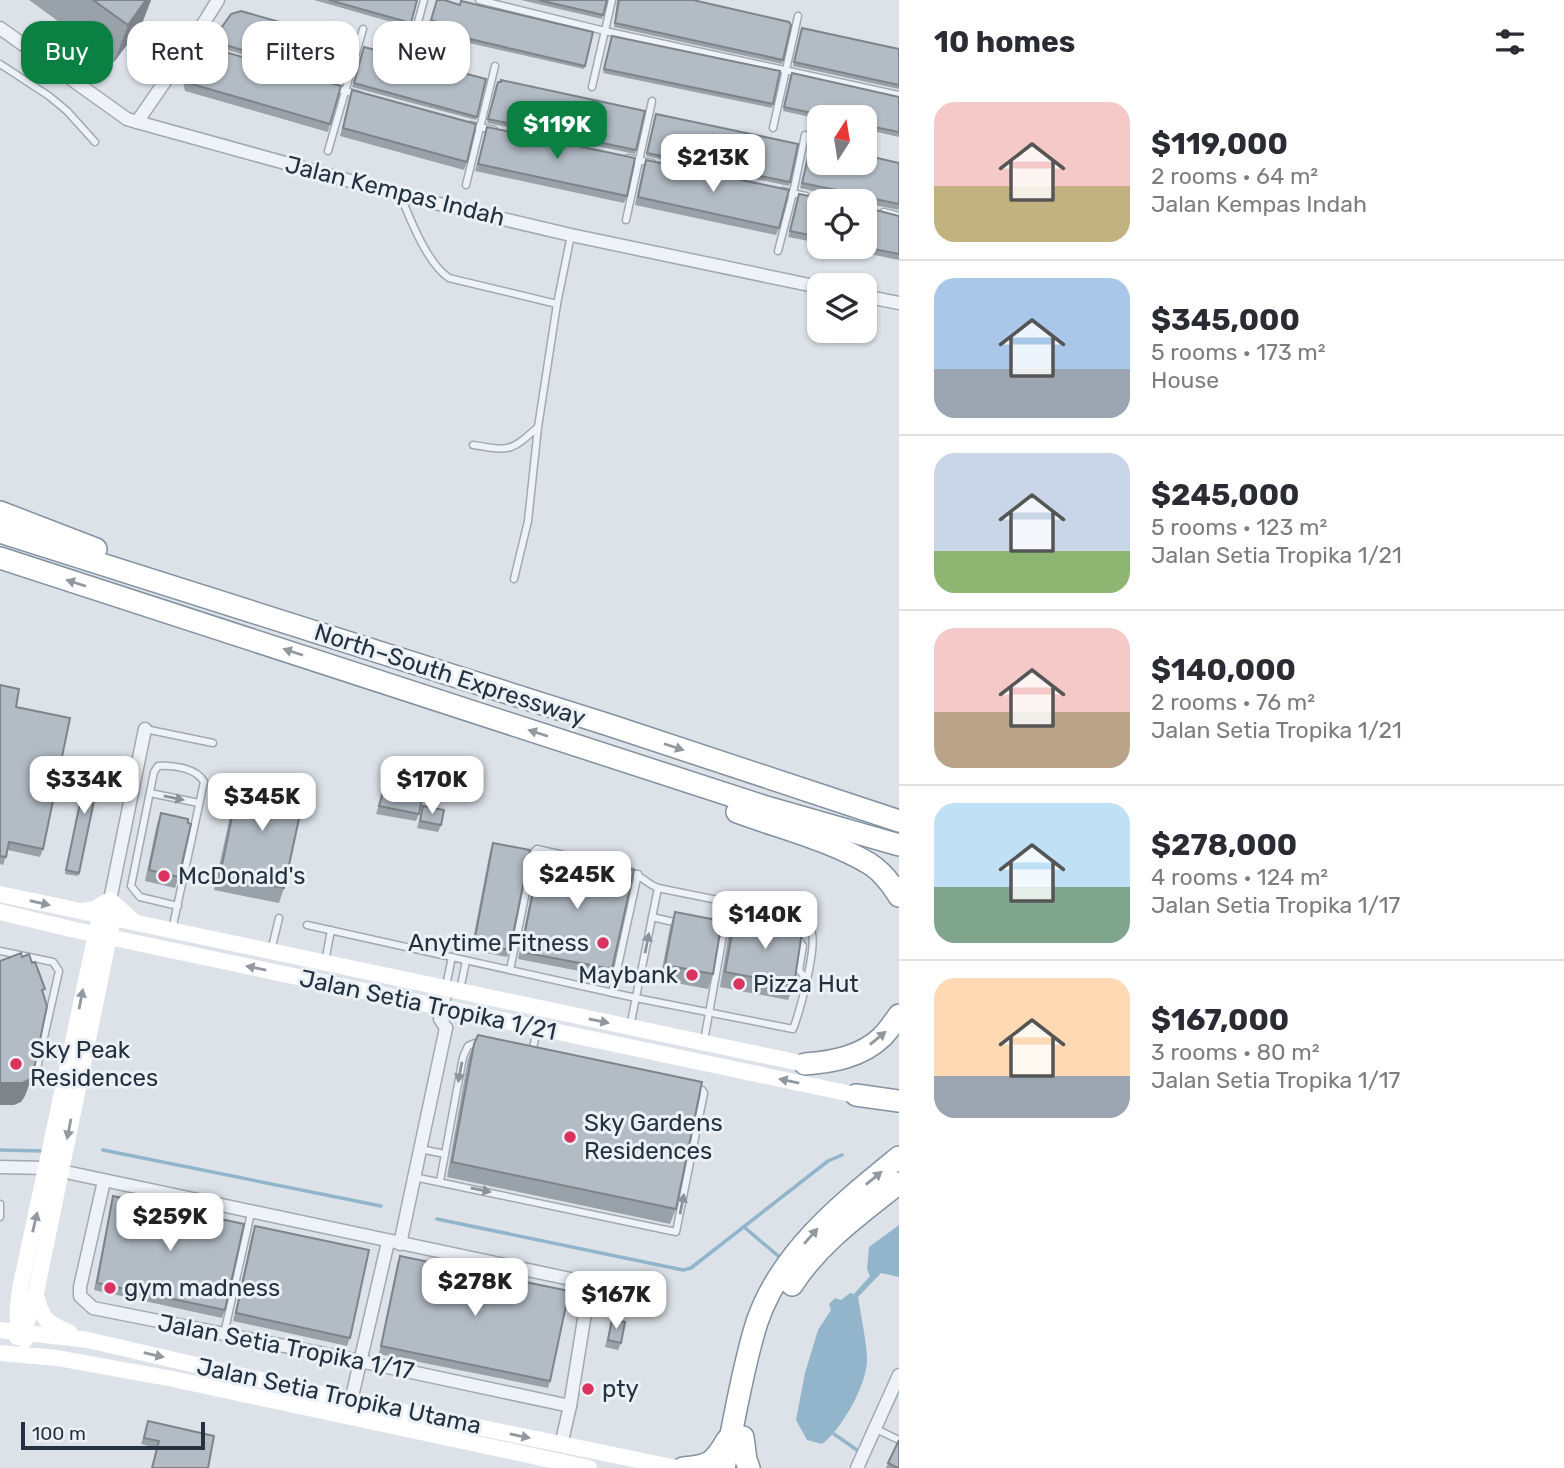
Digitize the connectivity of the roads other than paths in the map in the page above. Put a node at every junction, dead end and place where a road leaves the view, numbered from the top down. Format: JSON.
{"nodes":[{"id":1,"x":218,"y":0,"type":"edge"},
{"id":2,"x":424,"y":0,"type":"edge"},
{"id":3,"x":479,"y":0,"type":"edge"},
{"id":4,"x":612,"y":0,"type":"edge"},
{"id":5,"x":798,"y":16,"type":"dead end"},
{"id":6,"x":418,"y":21,"type":"edge"},
{"id":7,"x":363,"y":29,"type":"dead end"},
{"id":8,"x":1,"y":31,"type":"edge"},
{"id":9,"x":605,"y":31,"type":"junction"},
{"id":10,"x":0,"y":64,"type":"edge"},
{"id":11,"x":495,"y":66,"type":"dead end"},
{"id":12,"x":787,"y":71,"type":"junction"},
{"id":13,"x":593,"y":87,"type":"dead end"},
{"id":14,"x":333,"y":88,"type":"edge"},
{"id":15,"x":346,"y":92,"type":"junction"},
{"id":16,"x":899,"y":95,"type":"edge"},
{"id":17,"x":371,"y":98,"type":"edge"},
{"id":18,"x":652,"y":101,"type":"dead end"},
{"id":19,"x":457,"y":121,"type":"edge"},
{"id":20,"x":137,"y":122,"type":"junction"},
{"id":21,"x":482,"y":128,"type":"junction"},
{"id":22,"x":774,"y":128,"type":"dead end"},
{"id":23,"x":508,"y":133,"type":"edge"},
{"id":24,"x":805,"y":135,"type":"dead end"},
{"id":25,"x":95,"y":142,"type":"dead end"},
{"id":26,"x":328,"y":150,"type":"dead end"},
{"id":27,"x":614,"y":155,"type":"edge"},
{"id":28,"x":640,"y":160,"type":"junction"},
{"id":29,"x":666,"y":166,"type":"edge"},
{"id":30,"x":466,"y":185,"type":"dead end"},
{"id":31,"x":768,"y":188,"type":"edge"},
{"id":32,"x":793,"y":193,"type":"junction"},
{"id":33,"x":401,"y":195,"type":"junction"},
{"id":34,"x":807,"y":196,"type":"edge"},
{"id":35,"x":877,"y":211,"type":"edge"},
{"id":36,"x":899,"y":215,"type":"edge"},
{"id":37,"x":626,"y":220,"type":"dead end"},
{"id":38,"x":571,"y":235,"type":"junction"},
{"id":39,"x":778,"y":250,"type":"dead end"},
{"id":40,"x":807,"y":284,"type":"edge"},
{"id":41,"x":877,"y":299,"type":"edge"},
{"id":42,"x":899,"y":303,"type":"edge"},
{"id":43,"x":557,"y":304,"type":"junction"},
{"id":44,"x":538,"y":427,"type":"junction"},
{"id":45,"x":473,"y":445,"type":"dead end"},
{"id":46,"x":0,"y":512,"type":"edge"},
{"id":47,"x":0,"y":532,"type":"edge"},
{"id":48,"x":0,"y":560,"type":"edge"},
{"id":49,"x":513,"y":579,"type":"dead end"},
{"id":50,"x":234,"y":607,"type":"junction"},
{"id":51,"x":145,"y":729,"type":"joint"},
{"id":52,"x":213,"y":743,"type":"dead end"},
{"id":53,"x":603,"y":754,"type":"junction"},
{"id":54,"x":150,"y":793,"type":"junction"},
{"id":55,"x":131,"y":799,"type":"junction"},
{"id":56,"x":148,"y":803,"type":"junction"},
{"id":57,"x":199,"y":803,"type":"junction"},
{"id":58,"x":763,"y":806,"type":"junction"},
{"id":59,"x":899,"y":821,"type":"edge"},
{"id":60,"x":899,"y":845,"type":"edge"},
{"id":61,"x":899,"y":858,"type":"edge"},
{"id":62,"x":638,"y":874,"type":"junction"},
{"id":63,"x":658,"y":888,"type":"junction"},
{"id":64,"x":0,"y":894,"type":"edge"},
{"id":65,"x":899,"y":897,"type":"edge"},
{"id":66,"x":110,"y":900,"type":"junction"},
{"id":67,"x":729,"y":902,"type":"junction"},
{"id":68,"x":178,"y":906,"type":"junction"},
{"id":69,"x":0,"y":912,"type":"edge"},
{"id":70,"x":80,"y":912,"type":"junction"},
{"id":71,"x":107,"y":917,"type":"junction"},
{"id":72,"x":652,"y":917,"type":"junction"},
{"id":73,"x":279,"y":918,"type":"dead end"},
{"id":74,"x":726,"y":920,"type":"junction"},
{"id":75,"x":738,"y":922,"type":"edge"},
{"id":76,"x":139,"y":924,"type":"junction"},
{"id":77,"x":307,"y":925,"type":"dead end"},
{"id":78,"x":688,"y":925,"type":"edge"},
{"id":79,"x":71,"y":929,"type":"junction"},
{"id":80,"x":331,"y":930,"type":"junction"},
{"id":81,"x":712,"y":930,"type":"edge"},
{"id":82,"x":171,"y":931,"type":"junction"},
{"id":83,"x":724,"y":932,"type":"junction"},
{"id":84,"x":784,"y":932,"type":"edge"},
{"id":85,"x":102,"y":936,"type":"junction"},
{"id":86,"x":138,"y":943,"type":"junction"},
{"id":87,"x":0,"y":951,"type":"edge"},
{"id":88,"x":271,"y":952,"type":"junction"},
{"id":89,"x":452,"y":957,"type":"junction"},
{"id":90,"x":466,"y":961,"type":"junction"},
{"id":91,"x":95,"y":964,"type":"junction"},
{"id":92,"x":325,"y":964,"type":"junction"},
{"id":93,"x":510,"y":970,"type":"junction"},
{"id":94,"x":807,"y":980,"type":"junction"},
{"id":95,"x":453,"y":990,"type":"junction"},
{"id":96,"x":612,"y":993,"type":"junction"},
{"id":97,"x":636,"y":998,"type":"junction"},
{"id":98,"x":449,"y":1009,"type":"junction"},
{"id":99,"x":709,"y":1013,"type":"junction"},
{"id":100,"x":899,"y":1015,"type":"edge"},
{"id":101,"x":537,"y":1028,"type":"junction"},
{"id":102,"x":630,"y":1028,"type":"junction"},
{"id":103,"x":703,"y":1043,"type":"junction"},
{"id":104,"x":494,"y":1047,"type":"edge"},
{"id":105,"x":519,"y":1052,"type":"edge"},
{"id":106,"x":532,"y":1055,"type":"junction"},
{"id":107,"x":545,"y":1058,"type":"edge"},
{"id":108,"x":805,"y":1064,"type":"joint"},
{"id":109,"x":35,"y":1077,"type":"edge"},
{"id":110,"x":689,"y":1087,"type":"edge"},
{"id":111,"x":856,"y":1095,"type":"joint"},
{"id":112,"x":899,"y":1101,"type":"edge"},
{"id":113,"x":420,"y":1149,"type":"junction"},
{"id":114,"x":445,"y":1154,"type":"junction"},
{"id":115,"x":899,"y":1157,"type":"edge"},
{"id":116,"x":0,"y":1167,"type":"edge"},
{"id":117,"x":54,"y":1170,"type":"junction"},
{"id":118,"x":414,"y":1177,"type":"junction"},
{"id":119,"x":104,"y":1181,"type":"junction"},
{"id":120,"x":440,"y":1181,"type":"junction"},
{"id":121,"x":899,"y":1183,"type":"edge"},
{"id":122,"x":0,"y":1203,"type":"edge"},
{"id":123,"x":251,"y":1213,"type":"junction"},
{"id":124,"x":0,"y":1217,"type":"edge"},
{"id":125,"x":394,"y":1243,"type":"junction"},
{"id":126,"x":28,"y":1291,"type":"junction"},
{"id":127,"x":0,"y":1320,"type":"edge"},
{"id":128,"x":0,"y":1330,"type":"edge"},
{"id":129,"x":20,"y":1332,"type":"junction"},
{"id":130,"x":224,"y":1334,"type":"junction"},
{"id":131,"x":88,"y":1340,"type":"junction"},
{"id":132,"x":0,"y":1348,"type":"edge"},
{"id":133,"x":0,"y":1353,"type":"edge"},
{"id":134,"x":57,"y":1358,"type":"junction"},
{"id":135,"x":360,"y":1361,"type":"junction"},
{"id":136,"x":898,"y":1380,"type":"edge"},
{"id":137,"x":351,"y":1401,"type":"junction"},
{"id":138,"x":570,"y":1406,"type":"junction"},
{"id":139,"x":383,"y":1416,"type":"junction"},
{"id":140,"x":874,"y":1428,"type":"junction"},
{"id":141,"x":737,"y":1435,"type":"junction"},
{"id":142,"x":899,"y":1440,"type":"edge"},
{"id":143,"x":561,"y":1445,"type":"junction"},
{"id":144,"x":589,"y":1468,"type":"edge"},
{"id":145,"x":677,"y":1468,"type":"edge"},
{"id":146,"x":683,"y":1468,"type":"edge"},
{"id":147,"x":724,"y":1468,"type":"edge"},
{"id":148,"x":737,"y":1468,"type":"edge"},
{"id":149,"x":749,"y":1468,"type":"edge"},
{"id":150,"x":857,"y":1468,"type":"edge"}],
"edges":[{"from":1,"to":20,"type":"street"},
{"from":2,"to":6,"type":"lane"},
{"from":3,"to":9,"type":"lane"},
{"from":4,"to":9,"type":"lane"},
{"from":5,"to":12,"type":"lane"},
{"from":7,"to":15,"type":"lane"},
{"from":8,"to":20,"type":"street","name":"Jalan Kempas Indah"},
{"from":9,"to":12,"type":"lane"},
{"from":9,"to":13,"type":"lane"},
{"from":10,"to":25,"type":"lane"},
{"from":11,"to":21,"type":"lane"},
{"from":12,"to":16,"type":"lane"},
{"from":12,"to":22,"type":"lane"},
{"from":14,"to":15,"type":"lane"},
{"from":15,"to":17,"type":"lane"},
{"from":15,"to":26,"type":"lane"},
{"from":18,"to":28,"type":"lane"},
{"from":19,"to":21,"type":"lane"},
{"from":20,"to":33,"type":"street","name":"Jalan Kempas Indah"},
{"from":21,"to":23,"type":"lane"},
{"from":21,"to":30,"type":"lane"},
{"from":24,"to":32,"type":"lane"},
{"from":27,"to":28,"type":"lane"},
{"from":28,"to":29,"type":"lane"},
{"from":28,"to":37,"type":"lane"},
{"from":31,"to":32,"type":"lane"},
{"from":32,"to":34,"type":"lane"},
{"from":32,"to":39,"type":"lane"},
{"from":33,"to":38,"type":"street","name":"Jalan Kempas Indah"},
{"from":33,"to":43,"type":"lane"},
{"from":35,"to":36,"type":"lane"},
{"from":38,"to":40,"type":"street","name":"Jalan Kempas Indah"},
{"from":38,"to":43,"type":"lane"},
{"from":41,"to":42,"type":"street"},
{"from":43,"to":44,"type":"lane"},
{"from":44,"to":45,"type":"lane"},
{"from":44,"to":49,"type":"lane"},
{"from":46,"to":50,"type":"highway"},
{"from":47,"to":50,"type":"highway","name":"North–South Expressway"},
{"from":53,"to":48,"type":"highway","name":"North–South Expressway","one_way":true},
{"from":50,"to":59,"type":"highway","name":"North–South Expressway","one_way":true},
{"from":51,"to":52,"type":"lane"},
{"from":51,"to":55,"type":"street"},
{"from":53,"to":58,"type":"highway","name":"North–South Expressway"},
{"from":53,"to":65,"type":"highway"},
{"from":54,"to":56,"type":"lane"},
{"from":54,"to":57,"type":"lane","one_way":true},
{"from":54,"to":57,"type":"lane"},
{"from":55,"to":56,"type":"lane"},
{"from":55,"to":66,"type":"street"},
{"from":56,"to":68,"type":"lane"},
{"from":57,"to":68,"type":"lane"},
{"from":58,"to":60,"type":"highway","name":"North–South Expressway"},
{"from":58,"to":61,"type":"highway"},
{"from":62,"to":63,"type":"lane"},
{"from":62,"to":93,"type":"lane"},
{"from":62,"to":96,"type":"lane"},
{"from":63,"to":67,"type":"lane"},
{"from":63,"to":72,"type":"lane"},
{"from":64,"to":70,"type":"street","name":"Jalan Setia Tropika 1/21","one_way":true},
{"from":66,"to":70,"type":"street"},
{"from":66,"to":71,"type":"street"},
{"from":66,"to":76,"type":"street"},
{"from":67,"to":74,"type":"lane"},
{"from":67,"to":94,"type":"lane"},
{"from":68,"to":82,"type":"lane"},
{"from":69,"to":79,"type":"street","name":"Jalan Setia Tropika 1/21"},
{"from":70,"to":71,"type":"street","name":"Jalan Setia Tropika 1/21"},
{"from":71,"to":76,"type":"street","name":"Jalan Setia Tropika 1/21"},
{"from":71,"to":85,"type":"street"},
{"from":72,"to":78,"type":"lane"},
{"from":97,"to":72,"type":"lane","one_way":true},
{"from":73,"to":88,"type":"lane"},
{"from":74,"to":75,"type":"lane"},
{"from":74,"to":83,"type":"lane"},
{"from":76,"to":82,"type":"street","name":"Jalan Setia Tropika 1/21"},
{"from":77,"to":80,"type":"lane"},
{"from":79,"to":85,"type":"street","name":"Jalan Setia Tropika 1/21"},
{"from":79,"to":91,"type":"street"},
{"from":80,"to":89,"type":"lane"},
{"from":80,"to":92,"type":"lane"},
{"from":81,"to":83,"type":"lane"},
{"from":82,"to":88,"type":"street","name":"Jalan Setia Tropika 1/21"},
{"from":83,"to":99,"type":"lane"},
{"from":84,"to":94,"type":"lane"},
{"from":85,"to":86,"type":"street","name":"Jalan Setia Tropika 1/21"},
{"from":85,"to":91,"type":"street"},
{"from":86,"to":91,"type":"street"},
{"from":98,"to":86,"type":"street","name":"Jalan Setia Tropika 1/21","one_way":true},
{"from":87,"to":109,"type":"lane"},
{"from":88,"to":92,"type":"street","name":"Jalan Setia Tropika 1/21"},
{"from":89,"to":90,"type":"lane"},
{"from":89,"to":95,"type":"lane"},
{"from":90,"to":93,"type":"lane"},
{"from":90,"to":95,"type":"lane"},
{"from":91,"to":117,"type":"street"},
{"from":92,"to":95,"type":"street","name":"Jalan Setia Tropika 1/21"},
{"from":93,"to":96,"type":"lane"},
{"from":94,"to":99,"type":"lane"},
{"from":95,"to":98,"type":"street"},
{"from":95,"to":102,"type":"street","name":"Jalan Setia Tropika 1/21","one_way":true},
{"from":96,"to":97,"type":"lane"},
{"from":97,"to":99,"type":"lane"},
{"from":97,"to":102,"type":"lane"},
{"from":98,"to":101,"type":"street","name":"Jalan Setia Tropika 1/21"},
{"from":98,"to":113,"type":"street"},
{"from":99,"to":103,"type":"lane"},
{"from":108,"to":100,"type":"highway","one_way":true},
{"from":101,"to":106,"type":"lane"},
{"from":111,"to":101,"type":"street","name":"Jalan Setia Tropika 1/21","one_way":true},
{"from":102,"to":103,"type":"street","name":"Jalan Setia Tropika 1/21"},
{"from":103,"to":108,"type":"street","name":"Jalan Setia Tropika 1/21"},
{"from":104,"to":114,"type":"lane","one_way":true},
{"from":105,"to":106,"type":"lane"},
{"from":106,"to":107,"type":"lane"},
{"from":120,"to":110,"type":"lane","one_way":true},
{"from":111,"to":112,"type":"highway"},
{"from":113,"to":114,"type":"lane"},
{"from":113,"to":118,"type":"street"},
{"from":114,"to":120,"type":"lane"},
{"from":141,"to":115,"type":"highway","one_way":true},
{"from":116,"to":117,"type":"street"},
{"from":117,"to":119,"type":"street"},
{"from":117,"to":126,"type":"street"},
{"from":118,"to":120,"type":"lane"},
{"from":118,"to":125,"type":"street"},
{"from":119,"to":123,"type":"street"},
{"from":119,"to":130,"type":"street","name":"Jalan Setia Tropika 1/17"},
{"from":121,"to":141,"type":"highway"},
{"from":122,"to":124,"type":"lane"},
{"from":123,"to":125,"type":"street"},
{"from":123,"to":130,"type":"lane"},
{"from":125,"to":135,"type":"street"},
{"from":125,"to":138,"type":"street"},
{"from":126,"to":127,"type":"street"},
{"from":126,"to":129,"type":"street"},
{"from":126,"to":131,"type":"street"},
{"from":128,"to":129,"type":"street","name":"Jalan Setia Tropika Utama"},
{"from":129,"to":131,"type":"street","name":"Jalan Setia Tropika Utama"},
{"from":129,"to":132,"type":"street"},
{"from":129,"to":134,"type":"street"},
{"from":130,"to":135,"type":"street","name":"Jalan Setia Tropika 1/17"},
{"from":131,"to":137,"type":"street","name":"Jalan Setia Tropika Utama","one_way":true},
{"from":133,"to":134,"type":"street","name":"Jalan Setia Tropika Utama"},
{"from":134,"to":139,"type":"street","name":"Jalan Setia Tropika Utama"},
{"from":135,"to":137,"type":"street"},
{"from":135,"to":138,"type":"street","name":"Jalan Setia Tropika 1/17"},
{"from":136,"to":140,"type":"street"},
{"from":137,"to":139,"type":"street","name":"Jalan Setia Tropika Utama"},
{"from":138,"to":143,"type":"street"},
{"from":139,"to":143,"type":"street","name":"Jalan Setia Tropika Utama","one_way":true},
{"from":139,"to":144,"type":"street","name":"Jalan Setia Tropika Utama"},
{"from":140,"to":142,"type":"lane"},
{"from":140,"to":150,"type":"street"},
{"from":141,"to":146,"type":"highway"},
{"from":141,"to":147,"type":"highway"},
{"from":141,"to":148,"type":"highway"},
{"from":141,"to":149,"type":"highway"},
{"from":143,"to":145,"type":"street","name":"Jalan Setia Tropika Utama"}]}
